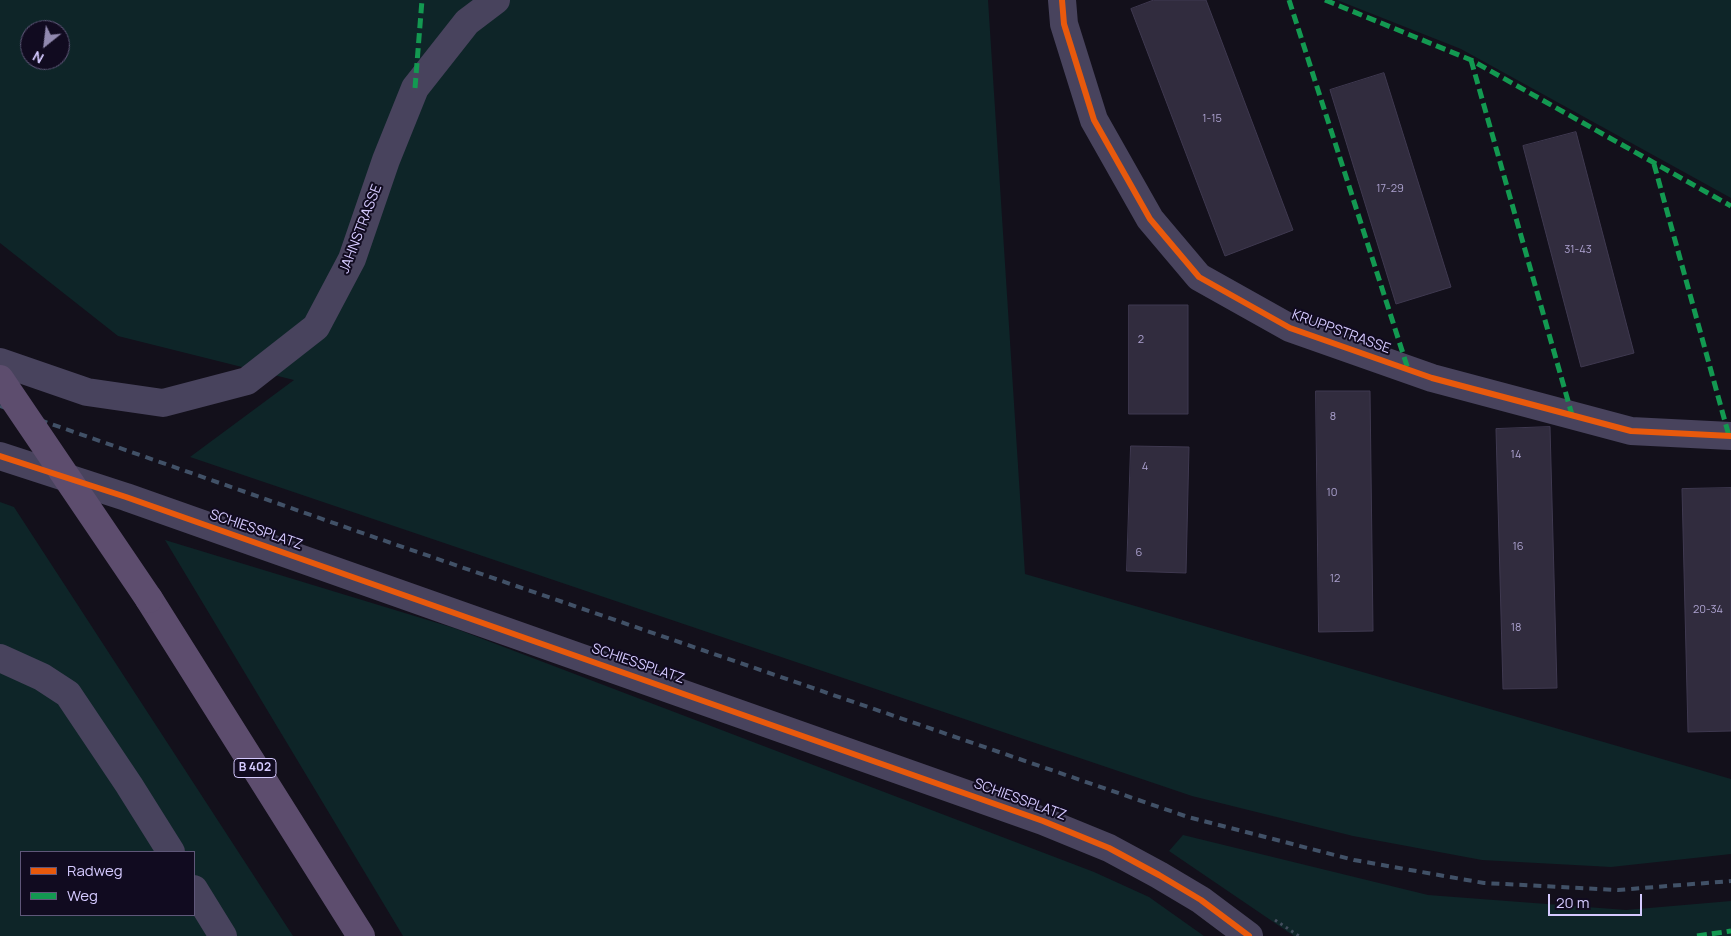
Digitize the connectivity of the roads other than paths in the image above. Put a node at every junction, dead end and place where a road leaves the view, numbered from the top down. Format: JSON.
{"nodes":[{"id":1,"x":496,"y":0,"type":"edge"},
{"id":2,"x":1062,"y":0,"type":"edge"},
{"id":3,"x":0,"y":362,"type":"edge"},
{"id":4,"x":0,"y":379,"type":"edge"},
{"id":5,"x":1731,"y":436,"type":"edge"},
{"id":6,"x":0,"y":456,"type":"edge"},
{"id":7,"x":0,"y":658,"type":"edge"},
{"id":8,"x":170,"y":851,"type":"edge"},
{"id":9,"x":195,"y":891,"type":"edge"},
{"id":10,"x":223,"y":936,"type":"edge"},
{"id":11,"x":361,"y":936,"type":"edge"},
{"id":12,"x":1249,"y":936,"type":"edge"}],
"edges":[{"from":1,"to":3,"type":"street","name":"JAHNSTRASSE"},
{"from":2,"to":5,"type":"street","name":"KRUPPSTRASSE"},
{"from":4,"to":11,"type":"main road","number":"B 402","bridge":true},
{"from":6,"to":12,"type":"street","name":"SCHIESSPLATZ"},
{"from":7,"to":8,"type":"street"},
{"from":9,"to":10,"type":"street"}]}
